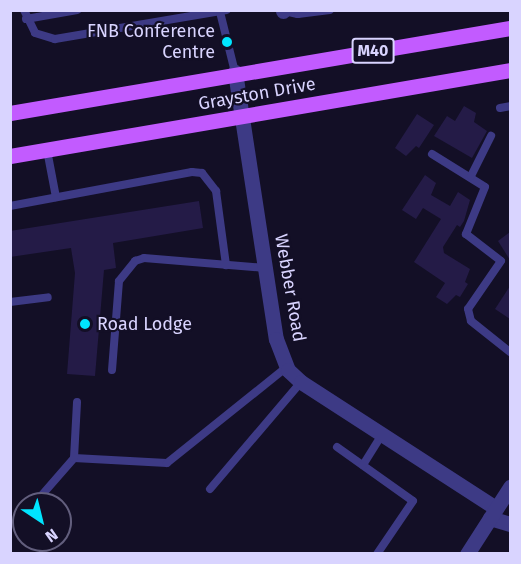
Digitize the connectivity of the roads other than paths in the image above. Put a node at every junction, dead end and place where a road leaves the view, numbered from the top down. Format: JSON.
{"nodes":[{"id":1,"x":77,"y":10,"type":"edge"},
{"id":2,"x":330,"y":10,"type":"edge"},
{"id":3,"x":224,"y":11,"type":"edge"},
{"id":4,"x":282,"y":11,"type":"edge"},
{"id":5,"x":25,"y":15,"type":"edge"},
{"id":6,"x":510,"y":28,"type":"edge"},
{"id":7,"x":510,"y":70,"type":"edge"},
{"id":8,"x":235,"y":72,"type":"junction"},
{"id":9,"x":510,"y":106,"type":"edge"},
{"id":10,"x":500,"y":108,"type":"dead end"},
{"id":11,"x":10,"y":113,"type":"edge"},
{"id":12,"x":242,"y":116,"type":"junction"},
{"id":13,"x":491,"y":136,"type":"dead end"},
{"id":14,"x":47,"y":150,"type":"junction"},
{"id":15,"x":432,"y":154,"type":"dead end"},
{"id":16,"x":10,"y":156,"type":"edge"},
{"id":17,"x":471,"y":177,"type":"junction"},
{"id":18,"x":56,"y":197,"type":"junction"},
{"id":19,"x":10,"y":206,"type":"edge"},
{"id":20,"x":226,"y":265,"type":"junction"},
{"id":21,"x":266,"y":268,"type":"junction"},
{"id":22,"x":48,"y":297,"type":"dead end"},
{"id":23,"x":10,"y":302,"type":"edge"},
{"id":24,"x":510,"y":352,"type":"edge"},
{"id":25,"x":287,"y":367,"type":"junction"},
{"id":26,"x":112,"y":370,"type":"dead end"},
{"id":27,"x":301,"y":382,"type":"junction"},
{"id":28,"x":77,"y":402,"type":"dead end"},
{"id":29,"x":381,"y":434,"type":"junction"},
{"id":30,"x":337,"y":447,"type":"dead end"},
{"id":31,"x":74,"y":458,"type":"junction"},
{"id":32,"x":363,"y":465,"type":"junction"},
{"id":33,"x":510,"y":487,"type":"edge"},
{"id":34,"x":210,"y":489,"type":"dead end"},
{"id":35,"x":44,"y":492,"type":"edge"},
{"id":36,"x":493,"y":513,"type":"junction"},
{"id":37,"x":510,"y":524,"type":"edge"},
{"id":38,"x":377,"y":554,"type":"edge"},
{"id":39,"x":467,"y":554,"type":"edge"}],
"edges":[{"from":1,"to":5,"type":"lane"},
{"from":2,"to":4,"type":"lane"},
{"from":3,"to":5,"type":"lane"},
{"from":3,"to":8,"type":"lane"},
{"from":6,"to":8,"type":"main road","name":"Grayston Drive","number":"M40"},
{"from":7,"to":12,"type":"main road","name":"Grayston Drive","number":"M40"},
{"from":8,"to":11,"type":"main road","name":"Grayston Drive","number":"M40"},
{"from":8,"to":12,"type":"street","name":"Webber Road"},
{"from":9,"to":10,"type":"lane"},
{"from":12,"to":14,"type":"main road","name":"Grayston Drive","number":"M40"},
{"from":12,"to":21,"type":"street","name":"Webber Road"},
{"from":13,"to":17,"type":"lane"},
{"from":14,"to":16,"type":"main road","name":"Grayston Drive","number":"M40"},
{"from":14,"to":18,"type":"lane"},
{"from":15,"to":17,"type":"lane"},
{"from":17,"to":24,"type":"lane"},
{"from":18,"to":19,"type":"lane"},
{"from":18,"to":20,"type":"lane"},
{"from":20,"to":21,"type":"lane"},
{"from":20,"to":26,"type":"lane"},
{"from":21,"to":25,"type":"street","name":"Webber Road"},
{"from":22,"to":23,"type":"lane"},
{"from":25,"to":27,"type":"street","name":"Webber Road"},
{"from":25,"to":31,"type":"lane"},
{"from":27,"to":29,"type":"street","name":"Webber Road"},
{"from":27,"to":34,"type":"lane"},
{"from":28,"to":31,"type":"lane"},
{"from":29,"to":32,"type":"lane"},
{"from":29,"to":36,"type":"street","name":"Webber Road"},
{"from":30,"to":32,"type":"lane"},
{"from":31,"to":35,"type":"lane"},
{"from":32,"to":38,"type":"lane"},
{"from":33,"to":36,"type":"street"},
{"from":36,"to":37,"type":"street","name":"Webber Road"},
{"from":36,"to":39,"type":"street"}]}
